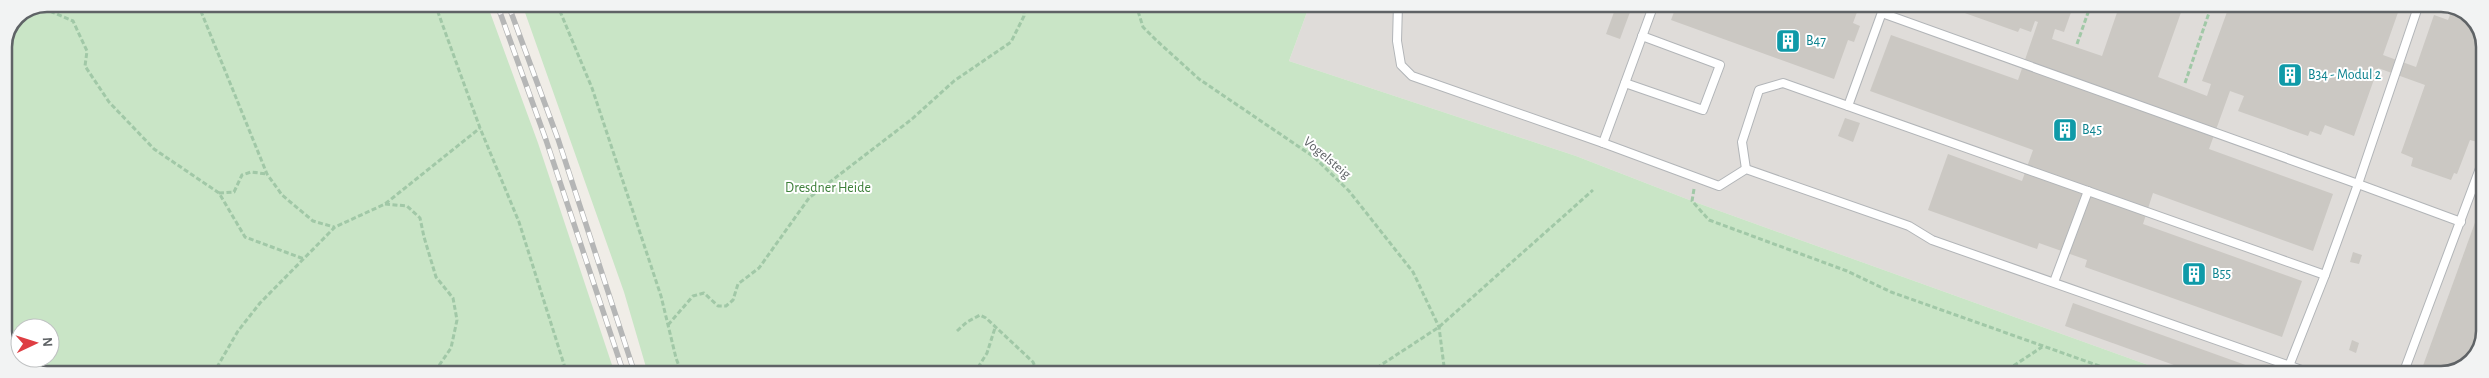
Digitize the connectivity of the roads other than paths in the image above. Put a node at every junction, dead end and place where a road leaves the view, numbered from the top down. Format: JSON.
{"nodes":[{"id":1,"x":1398,"y":13,"type":"edge"},
{"id":2,"x":1651,"y":13,"type":"edge"},
{"id":3,"x":1882,"y":13,"type":"joint"},
{"id":4,"x":2416,"y":13,"type":"edge"},
{"id":5,"x":1642,"y":36,"type":"junction"},
{"id":6,"x":1625,"y":83,"type":"junction"},
{"id":7,"x":1848,"y":106,"type":"junction"},
{"id":8,"x":1603,"y":143,"type":"junction"},
{"id":9,"x":1746,"y":169,"type":"junction"},
{"id":10,"x":2476,"y":181,"type":"edge"},
{"id":11,"x":2358,"y":184,"type":"junction"},
{"id":12,"x":2088,"y":191,"type":"junction"},
{"id":13,"x":2462,"y":222,"type":"junction"},
{"id":14,"x":2325,"y":274,"type":"junction"},
{"id":15,"x":2054,"y":282,"type":"junction"},
{"id":16,"x":2289,"y":366,"type":"joint"},
{"id":17,"x":2406,"y":366,"type":"edge"}],
"edges":[{"from":1,"to":8,"type":"lane"},
{"from":2,"to":5,"type":"lane"},
{"from":3,"to":7,"type":"lane"},
{"from":3,"to":11,"type":"lane"},
{"from":4,"to":11,"type":"lane"},
{"from":5,"to":6,"type":"lane"},
{"from":5,"to":6,"type":"lane"},
{"from":6,"to":8,"type":"lane"},
{"from":7,"to":9,"type":"lane"},
{"from":7,"to":12,"type":"lane"},
{"from":8,"to":9,"type":"lane"},
{"from":9,"to":15,"type":"lane"},
{"from":10,"to":13,"type":"lane"},
{"from":11,"to":13,"type":"lane"},
{"from":11,"to":14,"type":"lane"},
{"from":12,"to":14,"type":"lane"},
{"from":12,"to":15,"type":"lane"},
{"from":13,"to":17,"type":"lane"},
{"from":14,"to":16,"type":"lane"},
{"from":15,"to":16,"type":"lane"}]}
